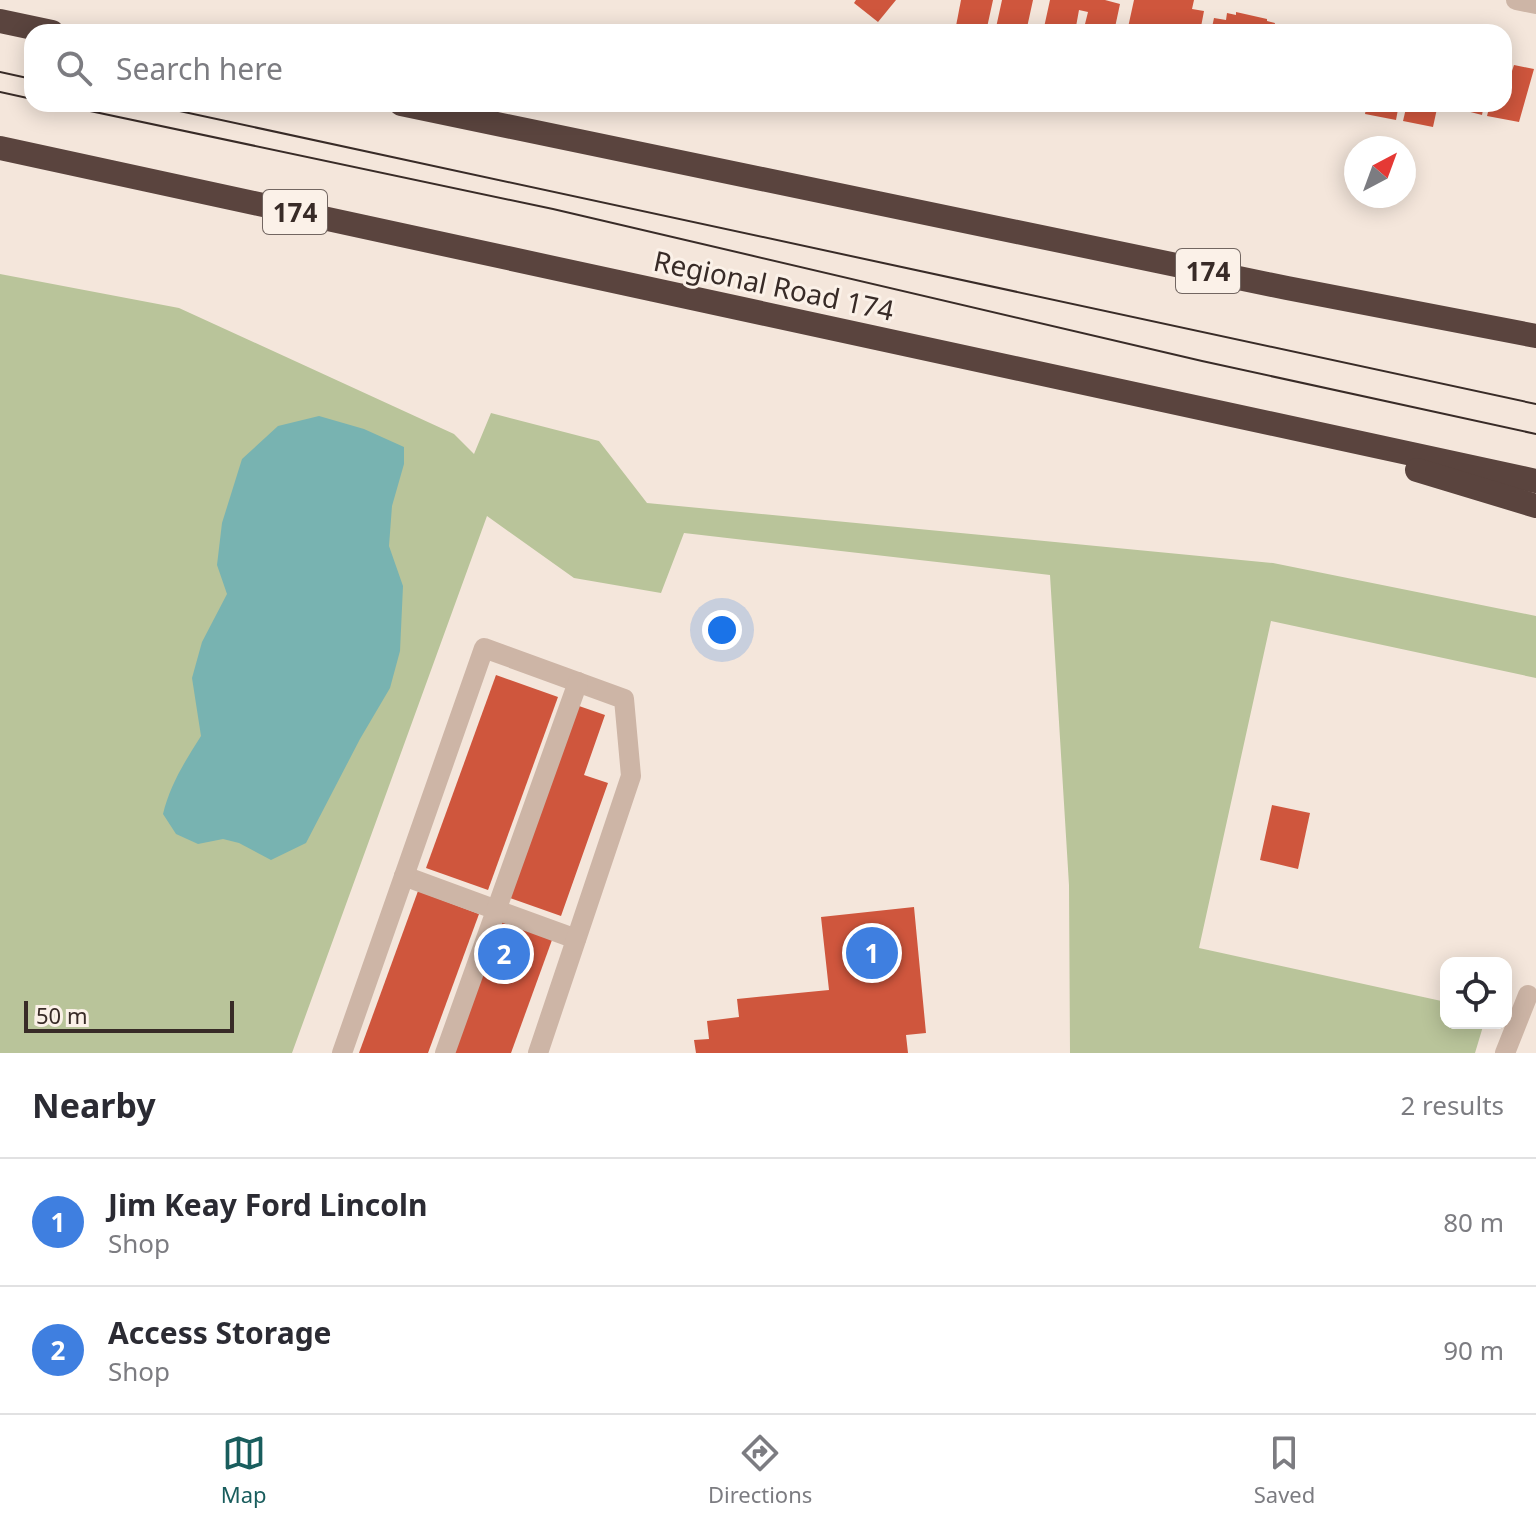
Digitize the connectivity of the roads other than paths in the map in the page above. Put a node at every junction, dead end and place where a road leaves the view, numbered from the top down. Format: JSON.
{"nodes":[{"id":1,"x":1516,"y":0,"type":"edge"},
{"id":2,"x":1536,"y":4,"type":"edge"},
{"id":3,"x":0,"y":21,"type":"edge"},
{"id":4,"x":24,"y":26,"type":"edge"},
{"id":5,"x":440,"y":112,"type":"edge"},
{"id":6,"x":0,"y":148,"type":"edge"},
{"id":7,"x":880,"y":203,"type":"junction"},
{"id":8,"x":1536,"y":321,"type":"edge"},
{"id":9,"x":1536,"y":336,"type":"edge"},
{"id":10,"x":1234,"y":416,"type":"junction"},
{"id":11,"x":1536,"y":481,"type":"edge"},
{"id":12,"x":1536,"y":506,"type":"edge"},
{"id":13,"x":578,"y":682,"type":"junction"},
{"id":14,"x":404,"y":876,"type":"junction"},
{"id":15,"x":496,"y":910,"type":"junction"},
{"id":16,"x":576,"y":939,"type":"junction"},
{"id":17,"x":1528,"y":995,"type":"dead end"},
{"id":18,"x":342,"y":1053,"type":"edge"},
{"id":19,"x":445,"y":1053,"type":"edge"},
{"id":20,"x":538,"y":1053,"type":"edge"},
{"id":21,"x":1505,"y":1053,"type":"edge"}],
"edges":[{"from":1,"to":2,"type":"street"},
{"from":3,"to":4,"type":"highway"},
{"from":5,"to":7,"type":"highway","number":"174"},
{"from":6,"to":10,"type":"highway","name":"Regional Road 174","number":"174"},
{"from":7,"to":8,"type":"highway"},
{"from":7,"to":9,"type":"highway","number":"174"},
{"from":10,"to":11,"type":"highway","name":"Regional Road 174","number":"174"},
{"from":10,"to":12,"type":"highway"},
{"from":13,"to":14,"type":"street"},
{"from":13,"to":15,"type":"street"},
{"from":13,"to":16,"type":"street"},
{"from":14,"to":15,"type":"street"},
{"from":14,"to":18,"type":"street"},
{"from":15,"to":16,"type":"street"},
{"from":15,"to":19,"type":"street"},
{"from":16,"to":20,"type":"street"},
{"from":17,"to":21,"type":"street"}]}
